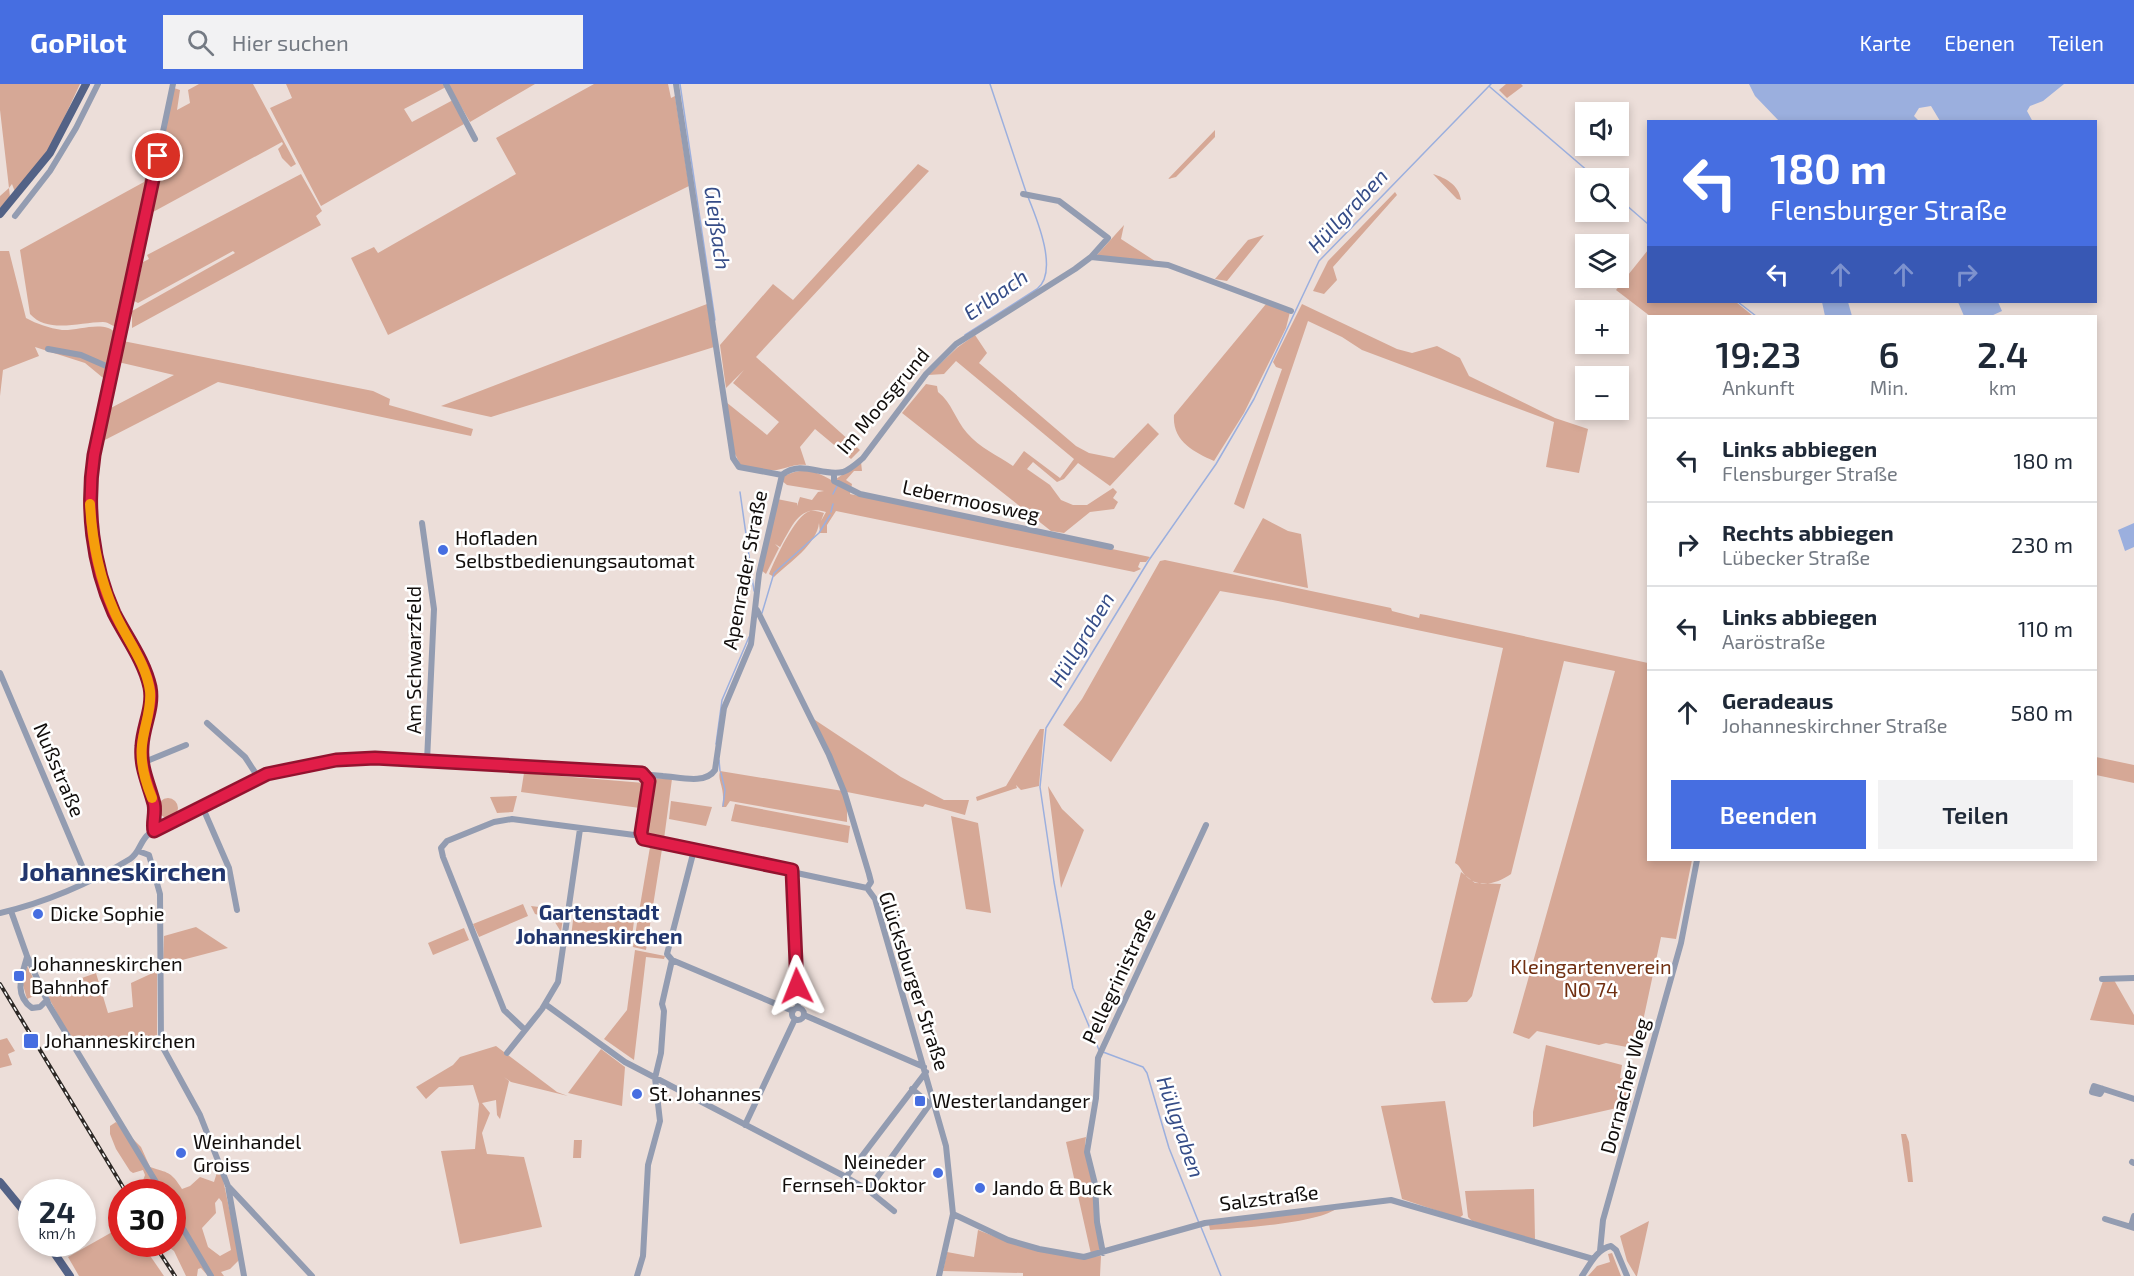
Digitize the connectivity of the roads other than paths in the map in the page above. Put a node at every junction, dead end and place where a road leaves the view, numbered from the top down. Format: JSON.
{"nodes":[{"id":1,"x":86,"y":84,"type":"edge"},
{"id":2,"x":98,"y":84,"type":"edge"},
{"id":3,"x":173,"y":84,"type":"edge"},
{"id":4,"x":446,"y":84,"type":"edge"},
{"id":5,"x":675,"y":84,"type":"edge"},
{"id":6,"x":475,"y":139,"type":"dead end"},
{"id":7,"x":1023,"y":194,"type":"dead end"},
{"id":8,"x":3,"y":211,"type":"edge"},
{"id":9,"x":15,"y":216,"type":"dead end"},
{"id":10,"x":1091,"y":257,"type":"junction"},
{"id":11,"x":1292,"y":310,"type":"dead end"},
{"id":12,"x":48,"y":349,"type":"dead end"},
{"id":13,"x":113,"y":369,"type":"junction"},
{"id":14,"x":834,"y":473,"type":"junction"},
{"id":15,"x":782,"y":475,"type":"junction"},
{"id":16,"x":422,"y":523,"type":"dead end"},
{"id":17,"x":1112,"y":547,"type":"dead end"},
{"id":18,"x":757,"y":609,"type":"junction"},
{"id":19,"x":0,"y":672,"type":"edge"},
{"id":20,"x":207,"y":723,"type":"dead end"},
{"id":21,"x":186,"y":745,"type":"dead end"},
{"id":22,"x":427,"y":761,"type":"junction"},
{"id":23,"x":142,"y":763,"type":"junction"},
{"id":24,"x":647,"y":776,"type":"junction"},
{"id":25,"x":258,"y":777,"type":"junction"},
{"id":26,"x":202,"y":806,"type":"junction"},
{"id":27,"x":1206,"y":825,"type":"dead end"},
{"id":28,"x":580,"y":829,"type":"junction"},
{"id":29,"x":154,"y":831,"type":"junction"},
{"id":30,"x":642,"y":836,"type":"junction"},
{"id":31,"x":694,"y":850,"type":"junction"},
{"id":32,"x":138,"y":851,"type":"junction"},
{"id":33,"x":1696,"y":861,"type":"edge"},
{"id":34,"x":792,"y":870,"type":"junction"},
{"id":35,"x":88,"y":880,"type":"junction"},
{"id":36,"x":867,"y":888,"type":"junction"},
{"id":37,"x":11,"y":910,"type":"junction"},
{"id":38,"x":237,"y":910,"type":"dead end"},
{"id":39,"x":0,"y":912,"type":"edge"},
{"id":40,"x":27,"y":956,"type":"junction"},
{"id":41,"x":672,"y":960,"type":"junction"},
{"id":42,"x":2134,"y":978,"type":"edge"},
{"id":43,"x":2102,"y":979,"type":"dead end"},
{"id":44,"x":47,"y":1000,"type":"junction"},
{"id":45,"x":545,"y":1004,"type":"junction"},
{"id":46,"x":795,"y":1010,"type":"junction"},
{"id":47,"x":804,"y":1015,"type":"junction"},
{"id":48,"x":795,"y":1019,"type":"junction"},
{"id":49,"x":525,"y":1030,"type":"junction"},
{"id":50,"x":507,"y":1053,"type":"dead end"},
{"id":51,"x":925,"y":1070,"type":"junction"},
{"id":52,"x":655,"y":1078,"type":"junction"},
{"id":53,"x":912,"y":1089,"type":"junction"},
{"id":54,"x":2103,"y":1089,"type":"dead end"},
{"id":55,"x":2134,"y":1099,"type":"edge"},
{"id":56,"x":932,"y":1104,"type":"junction"},
{"id":57,"x":745,"y":1125,"type":"junction"},
{"id":58,"x":846,"y":1177,"type":"junction"},
{"id":59,"x":154,"y":1179,"type":"edge"},
{"id":60,"x":0,"y":1182,"type":"edge"},
{"id":61,"x":228,"y":1185,"type":"junction"},
{"id":62,"x":868,"y":1190,"type":"junction"},
{"id":63,"x":18,"y":1204,"type":"edge"},
{"id":64,"x":894,"y":1211,"type":"dead end"},
{"id":65,"x":953,"y":1214,"type":"junction"},
{"id":66,"x":2134,"y":1216,"type":"edge"},
{"id":67,"x":2105,"y":1219,"type":"dead end"},
{"id":68,"x":2132,"y":1227,"type":"edge"},
{"id":69,"x":186,"y":1234,"type":"edge"},
{"id":70,"x":1600,"y":1251,"type":"junction"},
{"id":71,"x":1103,"y":1253,"type":"junction"},
{"id":72,"x":57,"y":1257,"type":"edge"},
{"id":73,"x":1593,"y":1259,"type":"junction"},
{"id":74,"x":70,"y":1276,"type":"edge"},
{"id":75,"x":211,"y":1276,"type":"edge"},
{"id":76,"x":244,"y":1276,"type":"edge"},
{"id":77,"x":312,"y":1276,"type":"edge"},
{"id":78,"x":637,"y":1276,"type":"edge"},
{"id":79,"x":939,"y":1276,"type":"edge"},
{"id":80,"x":1582,"y":1276,"type":"edge"},
{"id":81,"x":1627,"y":1276,"type":"edge"}],
"edges":[{"from":1,"to":8,"type":"main road"},
{"from":2,"to":9,"type":"street"},
{"from":3,"to":13,"type":"street"},
{"from":4,"to":6,"type":"street"},
{"from":5,"to":15,"type":"street","name":"Apenrader Straße"},
{"from":7,"to":10,"type":"street","name":"Im Moosgrund"},
{"from":10,"to":11,"type":"street"},
{"from":10,"to":14,"type":"street","name":"Im Moosgrund"},
{"from":12,"to":13,"type":"street"},
{"from":13,"to":23,"type":"street"},
{"from":14,"to":15,"type":"street","name":"Im Moosgrund"},
{"from":14,"to":17,"type":"street","name":"Lebermoosweg"},
{"from":15,"to":18,"type":"street","name":"Apenrader Straße"},
{"from":16,"to":22,"type":"street","name":"Am Schwarzfeld"},
{"from":18,"to":24,"type":"street","name":"Apenrader Straße"},
{"from":18,"to":36,"type":"street","name":"Glücksburger Straße"},
{"from":19,"to":35,"type":"street","name":"Nußstraße"},
{"from":20,"to":25,"type":"street"},
{"from":21,"to":23,"type":"street"},
{"from":22,"to":24,"type":"street"},
{"from":22,"to":25,"type":"street"},
{"from":23,"to":29,"type":"street"},
{"from":24,"to":30,"type":"street"},
{"from":25,"to":26,"type":"street"},
{"from":26,"to":29,"type":"street"},
{"from":26,"to":38,"type":"street"},
{"from":27,"to":71,"type":"street","name":"Pellegrinistraße"},
{"from":28,"to":30,"type":"street"},
{"from":28,"to":45,"type":"street"},
{"from":28,"to":49,"type":"street"},
{"from":29,"to":32,"type":"street"},
{"from":30,"to":31,"type":"street"},
{"from":31,"to":34,"type":"street"},
{"from":31,"to":41,"type":"street"},
{"from":32,"to":35,"type":"street"},
{"from":32,"to":61,"type":"street"},
{"from":33,"to":70,"type":"street","name":"Dornacher Weg"},
{"from":34,"to":36,"type":"street"},
{"from":34,"to":46,"type":"street"},
{"from":35,"to":37,"type":"street"},
{"from":36,"to":51,"type":"street","name":"Glücksburger Straße"},
{"from":37,"to":39,"type":"street"},
{"from":37,"to":40,"type":"street"},
{"from":40,"to":44,"type":"street"},
{"from":40,"to":44,"type":"street"},
{"from":41,"to":46,"type":"street"},
{"from":41,"to":52,"type":"street"},
{"from":42,"to":43,"type":"street"},
{"from":44,"to":59,"type":"street"},
{"from":45,"to":49,"type":"street"},
{"from":45,"to":52,"type":"street"},
{"from":46,"to":47,"type":"street"},
{"from":46,"to":48,"type":"street"},
{"from":47,"to":48,"type":"street"},
{"from":47,"to":51,"type":"street"},
{"from":48,"to":57,"type":"street"},
{"from":49,"to":50,"type":"street"},
{"from":51,"to":53,"type":"street"},
{"from":51,"to":56,"type":"street","name":"Glücksburger Straße"},
{"from":52,"to":57,"type":"street"},
{"from":52,"to":78,"type":"street"},
{"from":53,"to":56,"type":"street"},
{"from":53,"to":58,"type":"street"},
{"from":54,"to":55,"type":"street"},
{"from":56,"to":62,"type":"street"},
{"from":56,"to":65,"type":"street","name":"Glücksburger Straße"},
{"from":57,"to":58,"type":"street"},
{"from":58,"to":62,"type":"street"},
{"from":60,"to":63,"type":"main road"},
{"from":61,"to":76,"type":"street"},
{"from":61,"to":77,"type":"street"},
{"from":62,"to":64,"type":"street"},
{"from":65,"to":71,"type":"street","name":"Salzstraße"},
{"from":65,"to":79,"type":"street","name":"Glücksburger Straße"},
{"from":66,"to":68,"type":"street"},
{"from":67,"to":68,"type":"street"},
{"from":69,"to":75,"type":"street"},
{"from":70,"to":73,"type":"street"},
{"from":70,"to":81,"type":"street"},
{"from":71,"to":73,"type":"street","name":"Salzstraße"},
{"from":72,"to":74,"type":"main road"},
{"from":73,"to":80,"type":"street"}]}
